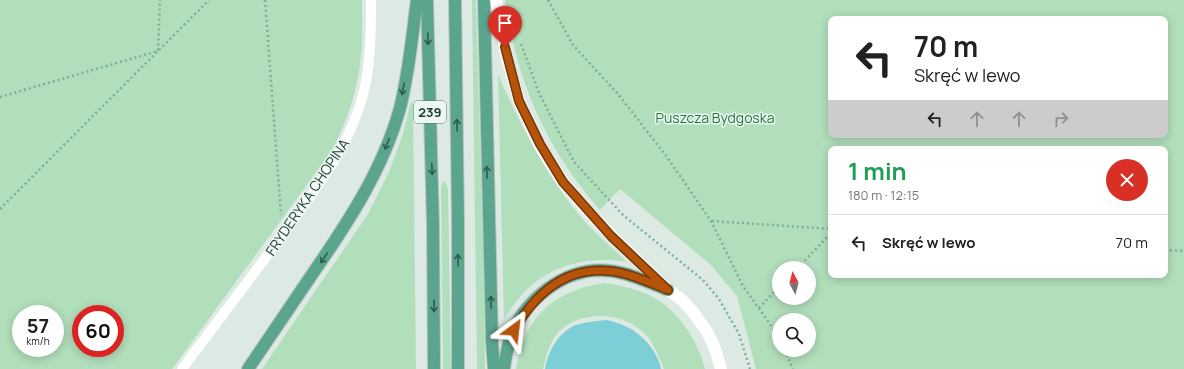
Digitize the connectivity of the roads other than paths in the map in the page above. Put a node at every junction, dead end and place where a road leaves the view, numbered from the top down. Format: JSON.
{"nodes":[{"id":1,"x":371,"y":0,"type":"edge"},
{"id":2,"x":417,"y":0,"type":"edge"},
{"id":3,"x":427,"y":0,"type":"edge"},
{"id":4,"x":455,"y":0,"type":"edge"},
{"id":5,"x":484,"y":0,"type":"edge"},
{"id":6,"x":496,"y":0,"type":"edge"},
{"id":7,"x":668,"y":290,"type":"junction"},
{"id":8,"x":182,"y":369,"type":"edge"},
{"id":9,"x":248,"y":369,"type":"edge"},
{"id":10,"x":434,"y":369,"type":"edge"},
{"id":11,"x":458,"y":369,"type":"edge"},
{"id":12,"x":494,"y":369,"type":"edge"},
{"id":13,"x":504,"y":369,"type":"edge"},
{"id":14,"x":721,"y":369,"type":"edge"}],
"edges":[{"from":1,"to":8,"type":"lane","name":"FRYDERYKA CHOPINA"},
{"from":2,"to":9,"type":"main road","one_way":true},
{"from":3,"to":10,"type":"main road","number":"239","one_way":true},
{"from":11,"to":4,"type":"main road","number":"239","one_way":true},
{"from":12,"to":5,"type":"main road","one_way":true},
{"from":6,"to":7,"type":"street"},
{"from":7,"to":13,"type":"main road"},
{"from":7,"to":14,"type":"street"}]}
